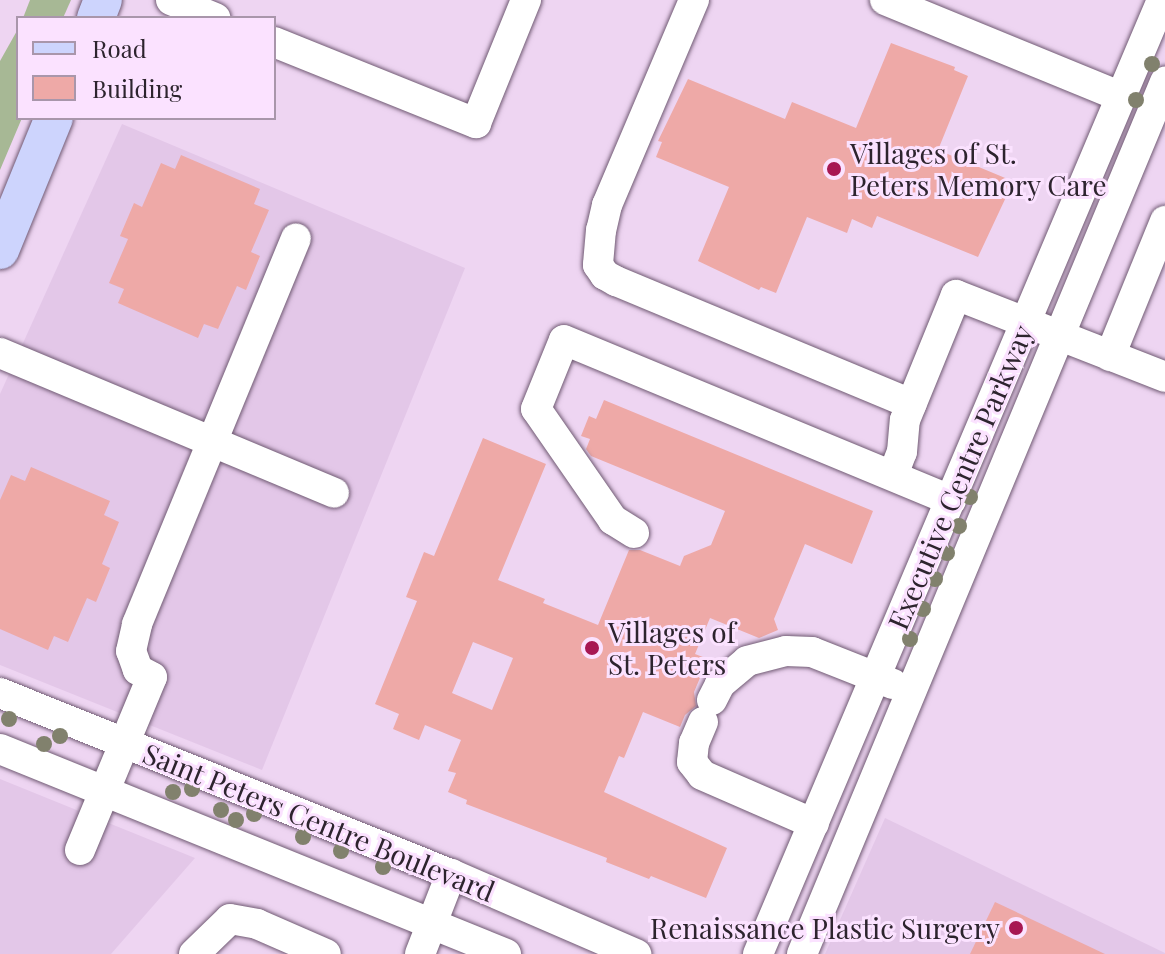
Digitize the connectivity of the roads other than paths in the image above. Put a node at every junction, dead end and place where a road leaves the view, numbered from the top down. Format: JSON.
{"nodes":[{"id":1,"x":171,"y":0,"type":"edge"},
{"id":2,"x":526,"y":0,"type":"edge"},
{"id":3,"x":694,"y":0,"type":"edge"},
{"id":4,"x":885,"y":0,"type":"edge"},
{"id":5,"x":1162,"y":0,"type":"edge"},
{"id":6,"x":210,"y":16,"type":"edge"},
{"id":7,"x":276,"y":43,"type":"edge"},
{"id":8,"x":1165,"y":82,"type":"edge"},
{"id":9,"x":1121,"y":97,"type":"junction"},
{"id":10,"x":53,"y":120,"type":"edge"},
{"id":11,"x":1165,"y":221,"type":"edge"},
{"id":12,"x":296,"y":239,"type":"dead end"},
{"id":13,"x":0,"y":250,"type":"edge"},
{"id":14,"x":1025,"y":323,"type":"junction"},
{"id":15,"x":1058,"y":336,"type":"junction"},
{"id":16,"x":0,"y":353,"type":"edge"},
{"id":17,"x":1110,"y":356,"type":"junction"},
{"id":18,"x":1165,"y":377,"type":"edge"},
{"id":19,"x":911,"y":404,"type":"junction"},
{"id":20,"x":212,"y":442,"type":"junction"},
{"id":21,"x":893,"y":475,"type":"junction"},
{"id":22,"x":334,"y":493,"type":"dead end"},
{"id":23,"x":951,"y":500,"type":"junction"},
{"id":24,"x":634,"y":533,"type":"dead end"},
{"id":25,"x":876,"y":677,"type":"junction"},
{"id":26,"x":910,"y":690,"type":"junction"},
{"id":27,"x":0,"y":693,"type":"edge"},
{"id":28,"x":124,"y":743,"type":"junction"},
{"id":29,"x":0,"y":749,"type":"edge"},
{"id":30,"x":105,"y":791,"type":"junction"},
{"id":31,"x":814,"y":824,"type":"junction"},
{"id":32,"x":80,"y":850,"type":"dead end"},
{"id":33,"x":451,"y":874,"type":"junction"},
{"id":34,"x":432,"y":923,"type":"junction"},
{"id":35,"x":194,"y":954,"type":"edge"},
{"id":36,"x":326,"y":954,"type":"edge"},
{"id":37,"x":420,"y":954,"type":"edge"},
{"id":38,"x":506,"y":954,"type":"edge"},
{"id":39,"x":636,"y":954,"type":"edge"},
{"id":40,"x":758,"y":954,"type":"edge"},
{"id":41,"x":802,"y":954,"type":"edge"}],
"edges":[{"from":1,"to":6,"type":"street"},
{"from":2,"to":7,"type":"street"},
{"from":3,"to":19,"type":"street"},
{"from":4,"to":9,"type":"street"},
{"from":5,"to":9,"type":"street","name":"Executive Centre Parkway"},
{"from":8,"to":15,"type":"street","name":"Executive Centre Parkway"},
{"from":9,"to":14,"type":"street","name":"Executive Centre Parkway"},
{"from":10,"to":13,"type":"main road"},
{"from":11,"to":17,"type":"street"},
{"from":12,"to":20,"type":"street"},
{"from":14,"to":15,"type":"street"},
{"from":14,"to":19,"type":"street"},
{"from":14,"to":23,"type":"street","name":"Executive Centre Parkway"},
{"from":15,"to":17,"type":"street"},
{"from":15,"to":26,"type":"street","name":"Executive Centre Parkway"},
{"from":16,"to":20,"type":"street"},
{"from":17,"to":18,"type":"street"},
{"from":19,"to":21,"type":"street"},
{"from":20,"to":22,"type":"street"},
{"from":20,"to":28,"type":"street"},
{"from":21,"to":23,"type":"street"},
{"from":21,"to":24,"type":"street"},
{"from":23,"to":25,"type":"street","name":"Executive Centre Parkway"},
{"from":25,"to":26,"type":"street"},
{"from":25,"to":31,"type":"street","name":"Executive Centre Parkway"},
{"from":25,"to":31,"type":"street"},
{"from":26,"to":41,"type":"street","name":"Executive Centre Parkway"},
{"from":27,"to":28,"type":"street","name":"Saint Peters Centre Boulevard"},
{"from":28,"to":30,"type":"street"},
{"from":28,"to":33,"type":"street","name":"Saint Peters Centre Boulevard"},
{"from":29,"to":30,"type":"street","name":"Saint Peters Centre Boulevard"},
{"from":30,"to":32,"type":"street"},
{"from":30,"to":34,"type":"street","name":"Saint Peters Centre Boulevard"},
{"from":31,"to":40,"type":"street","name":"Executive Centre Parkway"},
{"from":33,"to":34,"type":"street"},
{"from":33,"to":39,"type":"street","name":"Saint Peters Centre Boulevard"},
{"from":34,"to":37,"type":"street"},
{"from":34,"to":38,"type":"street","name":"Saint Peters Centre Boulevard"},
{"from":35,"to":36,"type":"street"}]}
